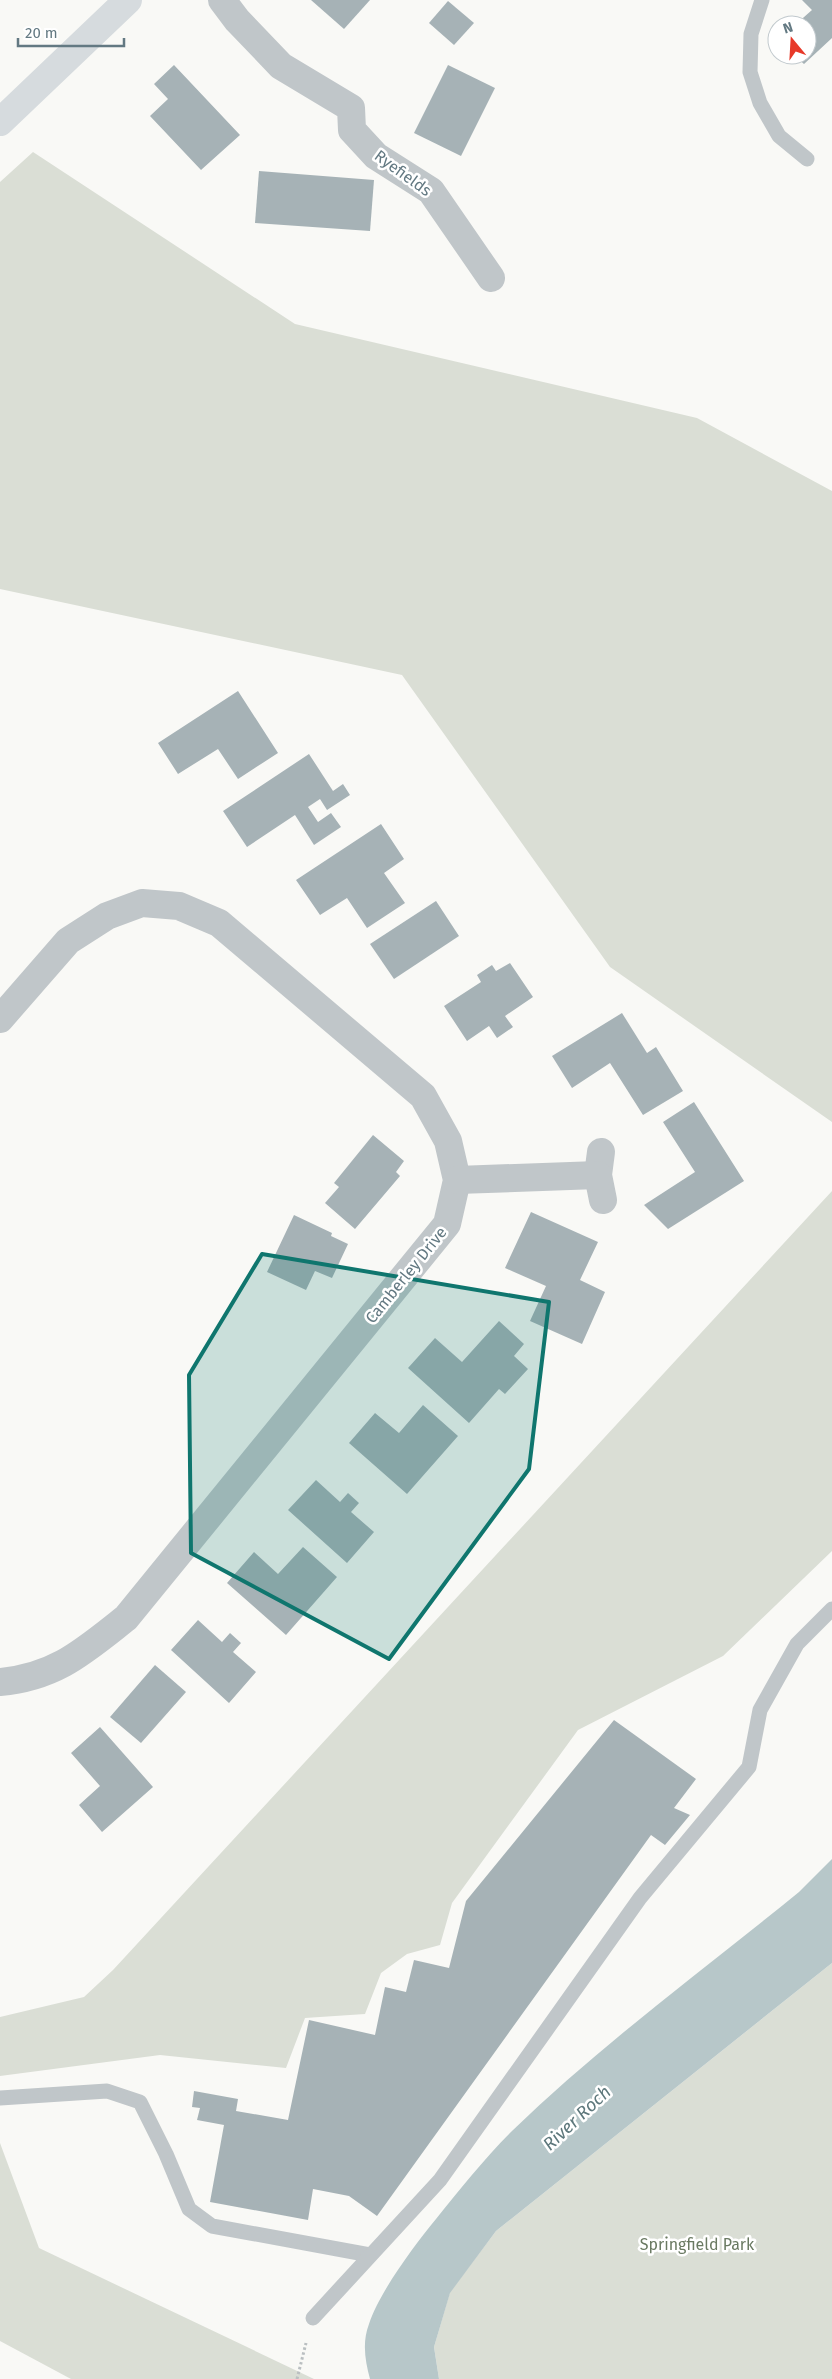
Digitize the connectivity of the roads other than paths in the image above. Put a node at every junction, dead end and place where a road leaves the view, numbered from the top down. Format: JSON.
{"nodes":[{"id":1,"x":128,"y":0,"type":"edge"},
{"id":2,"x":222,"y":0,"type":"edge"},
{"id":3,"x":762,"y":0,"type":"edge"},
{"id":4,"x":0,"y":122,"type":"edge"},
{"id":5,"x":807,"y":159,"type":"dead end"},
{"id":6,"x":491,"y":278,"type":"dead end"},
{"id":7,"x":0,"y":1019,"type":"edge"},
{"id":8,"x":601,"y":1175,"type":"dead end"},
{"id":9,"x":457,"y":1180,"type":"junction"},
{"id":10,"x":832,"y":1609,"type":"edge"},
{"id":11,"x":0,"y":1682,"type":"edge"},
{"id":12,"x":0,"y":2098,"type":"edge"},
{"id":13,"x":370,"y":2255,"type":"junction"},
{"id":14,"x":313,"y":2318,"type":"road end"}],
"edges":[{"from":1,"to":4,"type":"main road"},
{"from":2,"to":6,"type":"street","name":"Ryefields"},
{"from":3,"to":5,"type":"lane"},
{"from":7,"to":9,"type":"street","name":"Camberley Drive"},
{"from":8,"to":9,"type":"street"},
{"from":9,"to":11,"type":"street","name":"Camberley Drive"},
{"from":10,"to":13,"type":"lane"},
{"from":12,"to":13,"type":"lane"},
{"from":13,"to":14,"type":"lane"}]}
